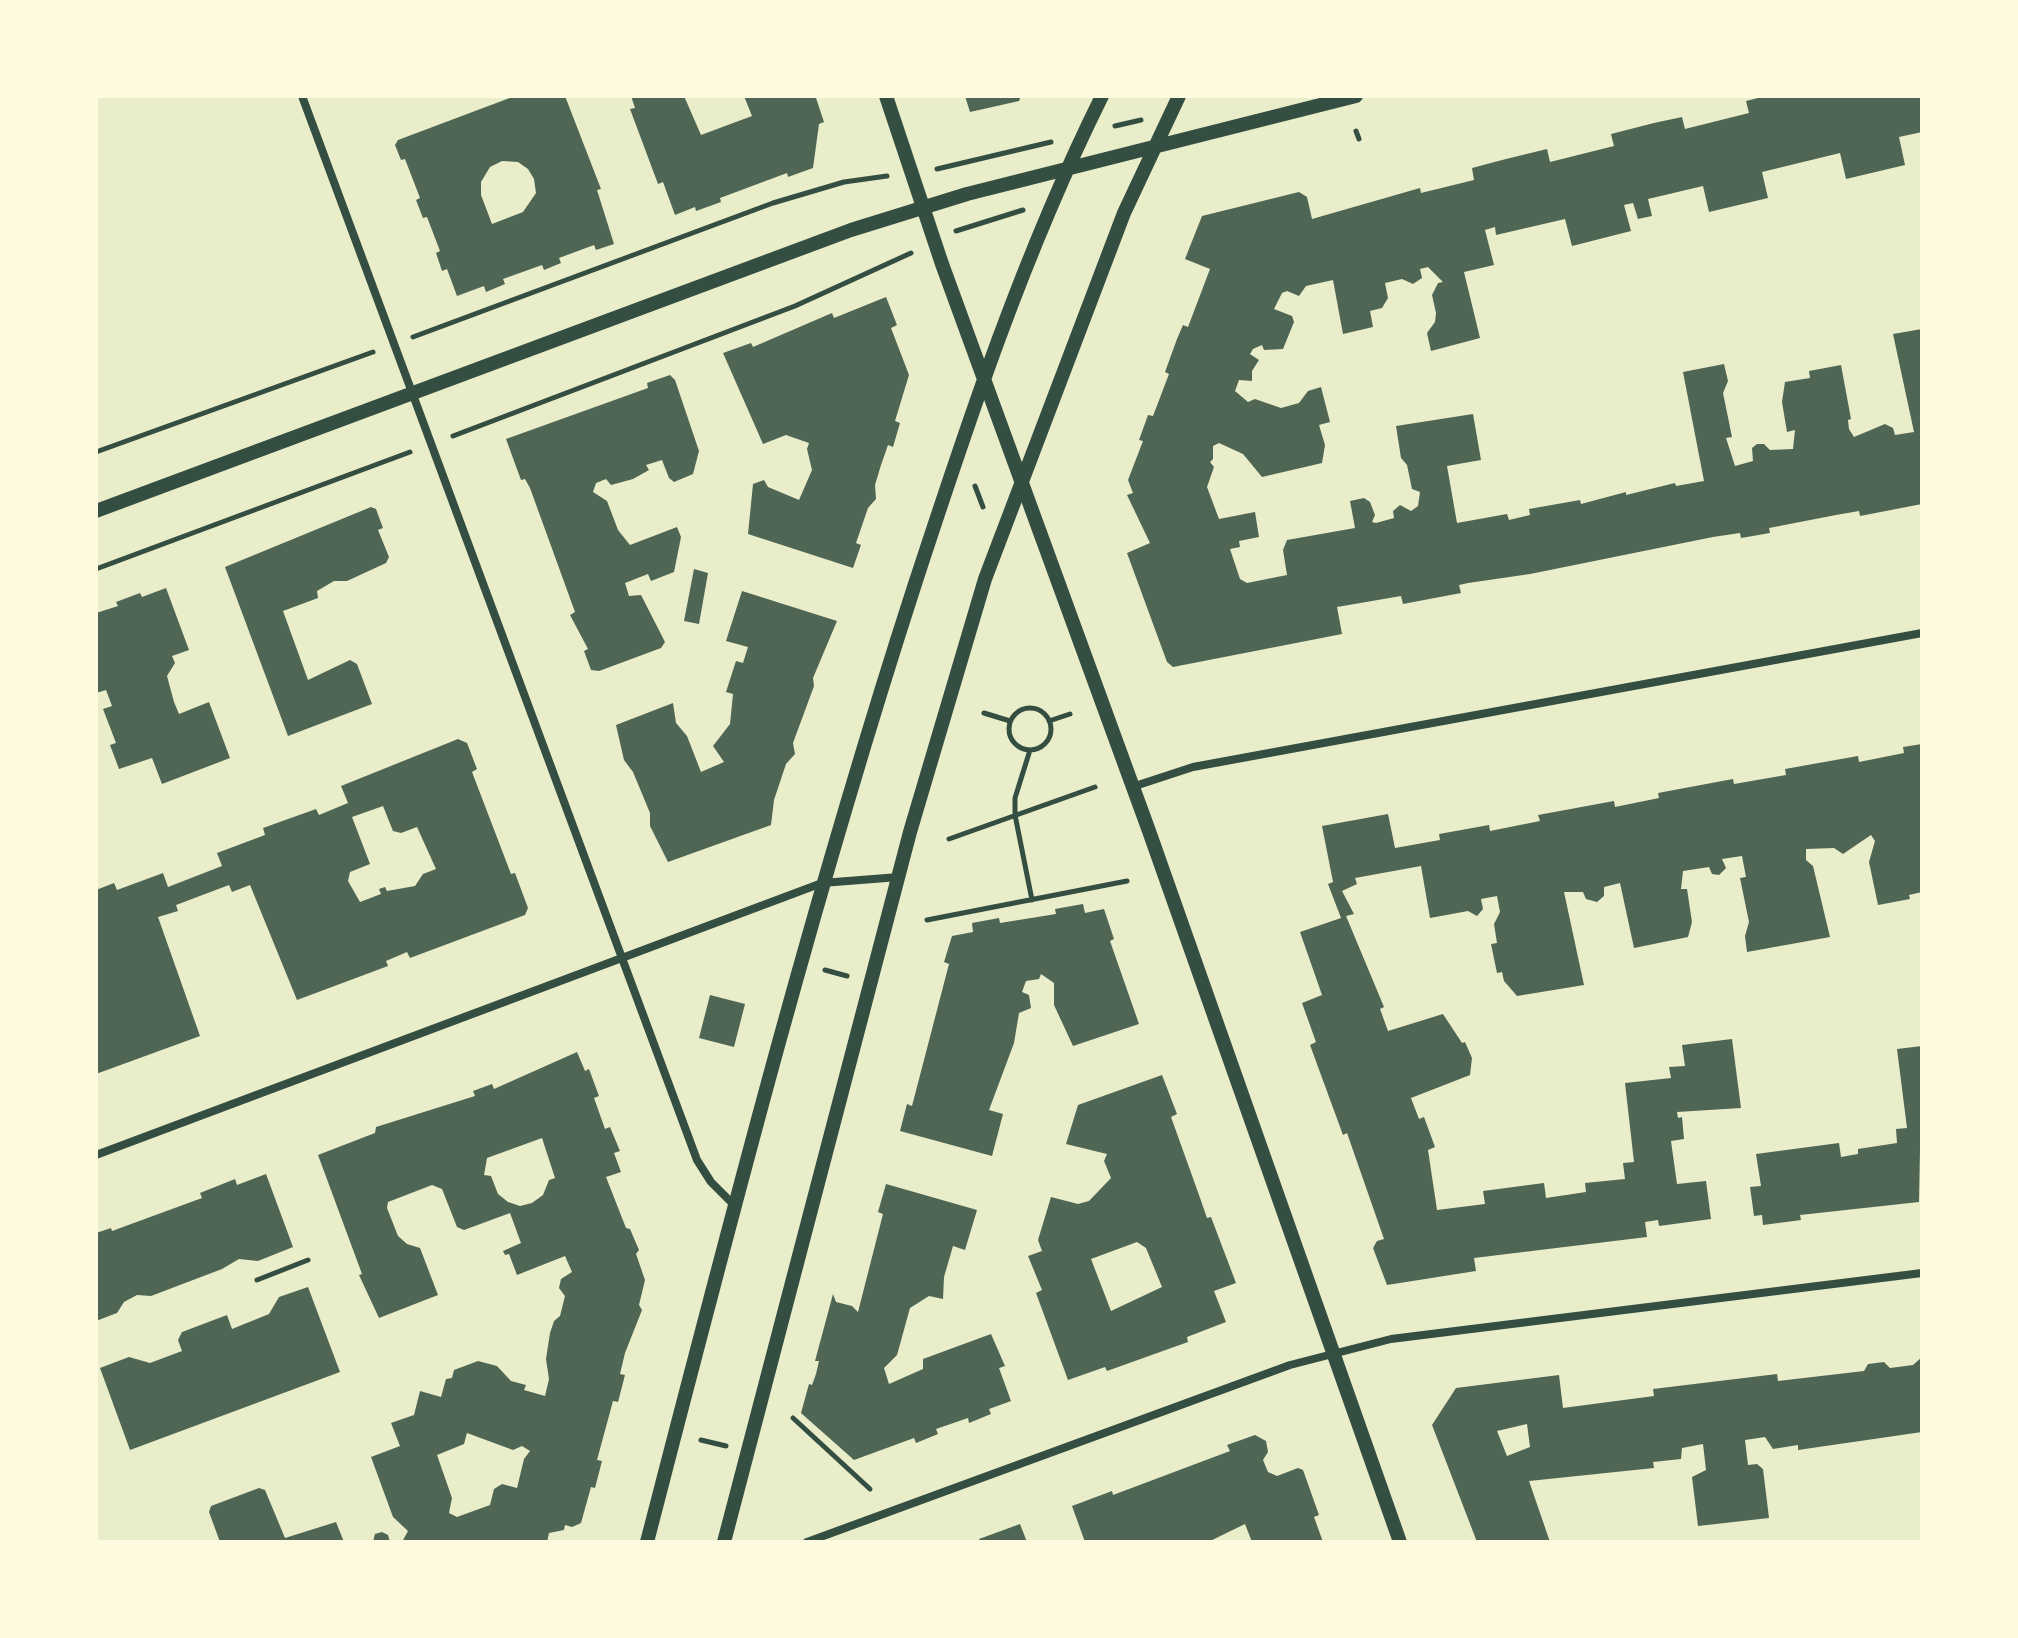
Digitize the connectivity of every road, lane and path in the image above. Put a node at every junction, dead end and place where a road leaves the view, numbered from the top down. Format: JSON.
{"nodes":[{"id":1,"x":302,"y":96,"type":"edge"},
{"id":2,"x":886,"y":96,"type":"edge"},
{"id":3,"x":1102,"y":96,"type":"edge"},
{"id":4,"x":1179,"y":96,"type":"edge"},
{"id":5,"x":1356,"y":96,"type":"edge"},
{"id":6,"x":1356,"y":131,"type":"dead end"},
{"id":7,"x":1359,"y":139,"type":"dead end"},
{"id":8,"x":1046,"y":143,"type":"dead end"},
{"id":9,"x":1154,"y":146,"type":"junction"},
{"id":10,"x":954,"y":167,"type":"dead end"},
{"id":11,"x":1067,"y":169,"type":"junction"},
{"id":12,"x":844,"y":182,"type":"dead end"},
{"id":13,"x":923,"y":207,"type":"junction"},
{"id":14,"x":878,"y":270,"type":"dead end"},
{"id":15,"x":413,"y":337,"type":"dead end"},
{"id":16,"x":376,"y":351,"type":"dead end"},
{"id":17,"x":984,"y":378,"type":"junction"},
{"id":18,"x":413,"y":393,"type":"junction"},
{"id":19,"x":450,"y":437,"type":"dead end"},
{"id":20,"x":413,"y":451,"type":"dead end"},
{"id":21,"x":96,"y":452,"type":"edge"},
{"id":22,"x":972,"y":478,"type":"dead end"},
{"id":23,"x":1022,"y":482,"type":"junction"},
{"id":24,"x":984,"y":508,"type":"dead end"},
{"id":25,"x":96,"y":511,"type":"edge"},
{"id":26,"x":96,"y":569,"type":"edge"},
{"id":27,"x":1922,"y":633,"type":"edge"},
{"id":28,"x":984,"y":713,"type":"dead end"},
{"id":29,"x":1070,"y":714,"type":"dead end"},
{"id":30,"x":1010,"y":721,"type":"junction"},
{"id":31,"x":1049,"y":721,"type":"junction"},
{"id":32,"x":1030,"y":750,"type":"junction"},
{"id":33,"x":1095,"y":787,"type":"dead end"},
{"id":34,"x":1132,"y":787,"type":"junction"},
{"id":35,"x":1015,"y":815,"type":"junction"},
{"id":36,"x":949,"y":839,"type":"dead end"},
{"id":37,"x":899,"y":877,"type":"junction"},
{"id":38,"x":1127,"y":881,"type":"dead end"},
{"id":39,"x":822,"y":883,"type":"junction"},
{"id":40,"x":1032,"y":900,"type":"junction"},
{"id":41,"x":927,"y":920,"type":"dead end"},
{"id":42,"x":623,"y":958,"type":"junction"},
{"id":43,"x":820,"y":969,"type":"dead end"},
{"id":44,"x":852,"y":977,"type":"dead end"},
{"id":45,"x":96,"y":1155,"type":"edge"},
{"id":46,"x":735,"y":1206,"type":"junction"},
{"id":47,"x":308,"y":1260,"type":"dead end"},
{"id":48,"x":1922,"y":1273,"type":"edge"},
{"id":49,"x":257,"y":1280,"type":"dead end"},
{"id":50,"x":1333,"y":1352,"type":"junction"},
{"id":51,"x":793,"y":1418,"type":"dead end"},
{"id":52,"x":696,"y":1439,"type":"dead end"},
{"id":53,"x":726,"y":1446,"type":"dead end"},
{"id":54,"x":870,"y":1489,"type":"dead end"},
{"id":55,"x":647,"y":1542,"type":"edge"},
{"id":56,"x":724,"y":1542,"type":"edge"},
{"id":57,"x":807,"y":1542,"type":"edge"},
{"id":58,"x":1400,"y":1542,"type":"edge"}],
"edges":[{"from":1,"to":18,"type":"street"},
{"from":2,"to":13,"type":"street"},
{"from":3,"to":11,"type":"street"},
{"from":4,"to":9,"type":"street"},
{"from":5,"to":9,"type":"street"},
{"from":6,"to":7,"type":"path"},
{"from":8,"to":10,"type":"path"},
{"from":9,"to":11,"type":"street"},
{"from":9,"to":23,"type":"street"},
{"from":11,"to":13,"type":"street"},
{"from":11,"to":17,"type":"street"},
{"from":12,"to":15,"type":"path"},
{"from":13,"to":17,"type":"street"},
{"from":13,"to":18,"type":"street"},
{"from":14,"to":19,"type":"path"},
{"from":16,"to":21,"type":"path"},
{"from":17,"to":23,"type":"street"},
{"from":17,"to":39,"type":"street"},
{"from":18,"to":25,"type":"street"},
{"from":18,"to":42,"type":"street"},
{"from":20,"to":26,"type":"path"},
{"from":22,"to":24,"type":"path"},
{"from":23,"to":34,"type":"street"},
{"from":23,"to":37,"type":"street"},
{"from":27,"to":34,"type":"street"},
{"from":28,"to":30,"type":"path"},
{"from":29,"to":31,"type":"path"},
{"from":30,"to":31,"type":"path"},
{"from":30,"to":32,"type":"path"},
{"from":31,"to":32,"type":"path"},
{"from":32,"to":35,"type":"path"},
{"from":33,"to":35,"type":"path"},
{"from":34,"to":50,"type":"street"},
{"from":35,"to":36,"type":"path"},
{"from":35,"to":40,"type":"path"},
{"from":37,"to":39,"type":"street"},
{"from":37,"to":56,"type":"street"},
{"from":38,"to":40,"type":"path"},
{"from":39,"to":42,"type":"street"},
{"from":39,"to":46,"type":"street"},
{"from":40,"to":41,"type":"path"},
{"from":42,"to":45,"type":"street"},
{"from":42,"to":46,"type":"street"},
{"from":43,"to":44,"type":"path"},
{"from":46,"to":55,"type":"street"},
{"from":47,"to":49,"type":"path"},
{"from":48,"to":50,"type":"street"},
{"from":50,"to":57,"type":"street"},
{"from":50,"to":58,"type":"street"},
{"from":51,"to":54,"type":"path"},
{"from":52,"to":53,"type":"path"}]}
